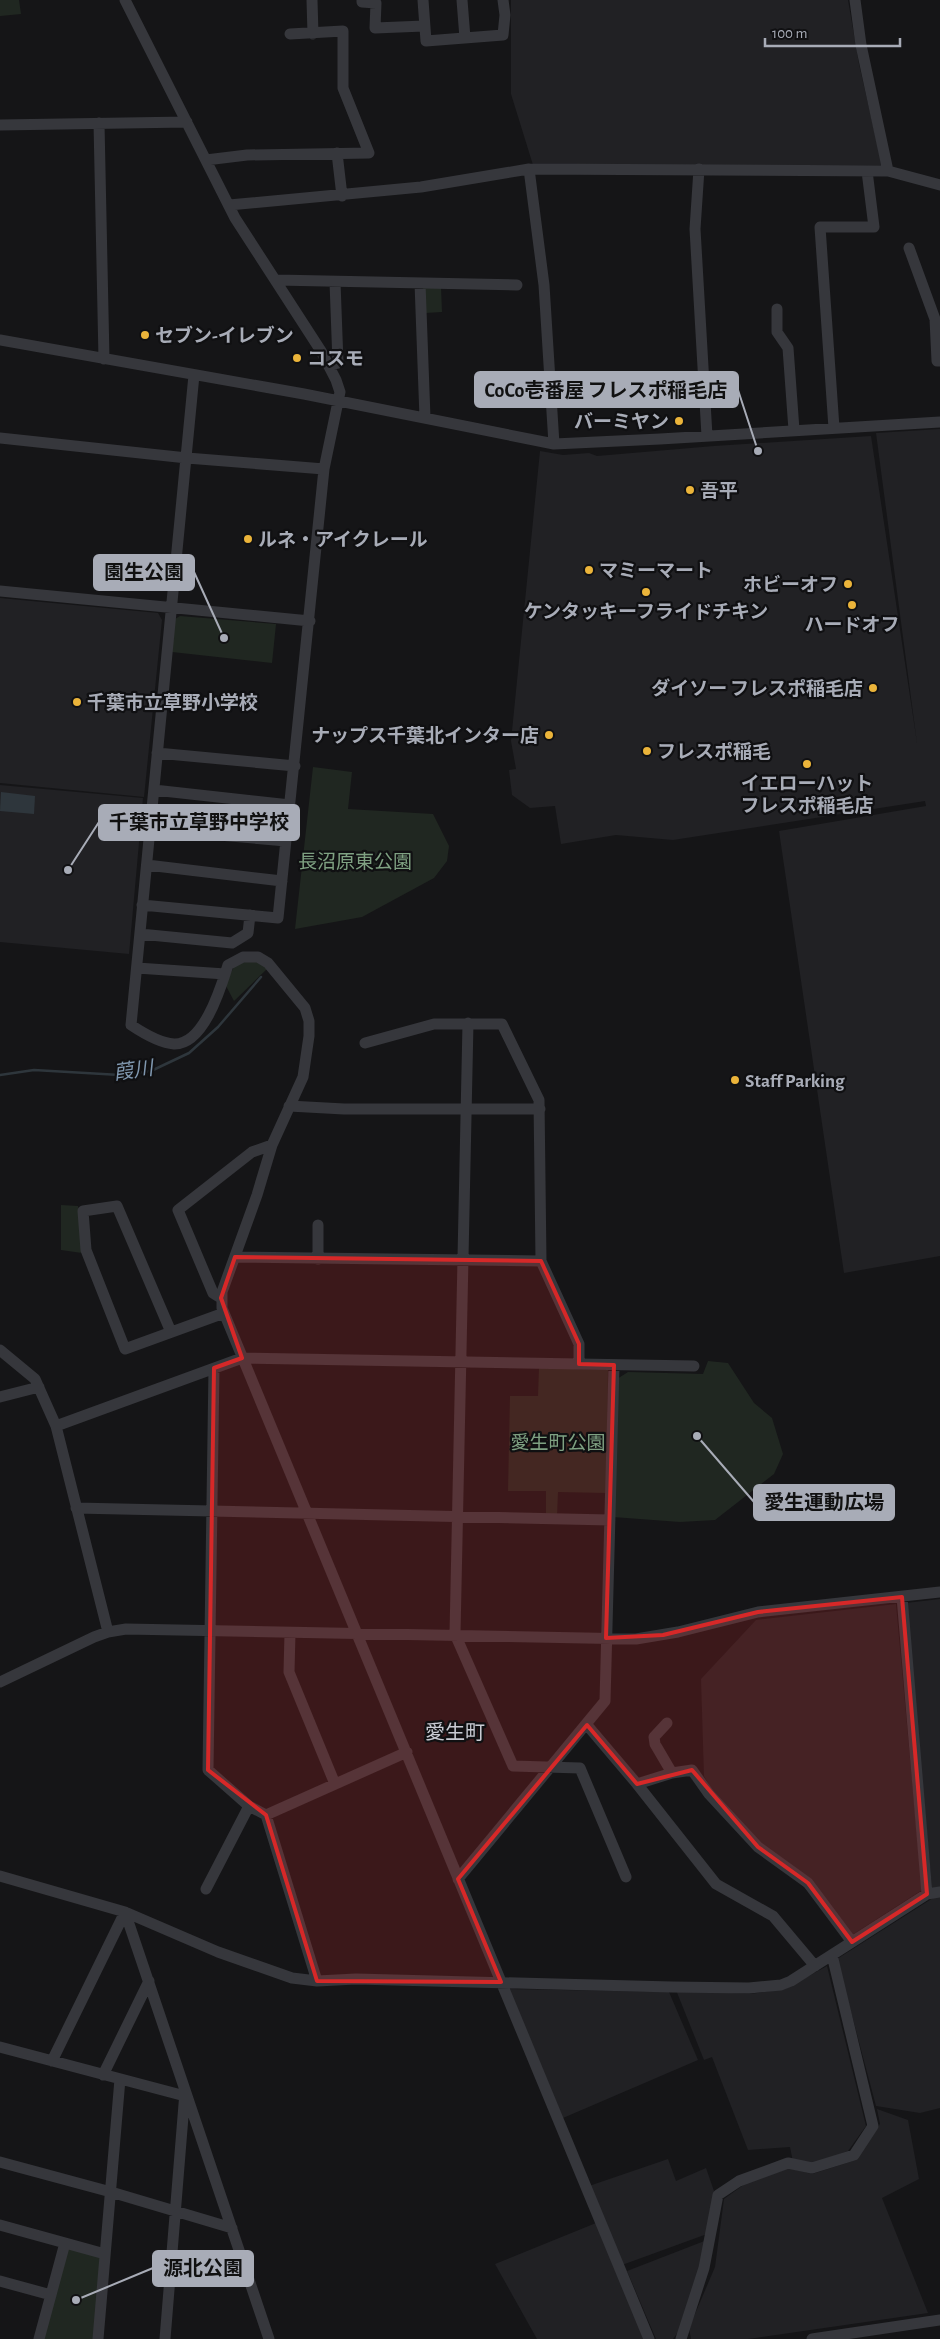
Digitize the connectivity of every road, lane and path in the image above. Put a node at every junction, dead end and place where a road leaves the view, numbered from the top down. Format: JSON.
{"nodes":[{"id":1,"x":124,"y":0,"type":"edge"},
{"id":2,"x":312,"y":0,"type":"edge"},
{"id":3,"x":362,"y":0,"type":"edge"},
{"id":4,"x":423,"y":0,"type":"edge"},
{"id":5,"x":462,"y":0,"type":"edge"},
{"id":6,"x":504,"y":0,"type":"edge"},
{"id":7,"x":855,"y":0,"type":"edge"},
{"id":8,"x":424,"y":26,"type":"junction"},
{"id":9,"x":290,"y":34,"type":"dead end"},
{"id":10,"x":313,"y":34,"type":"junction"},
{"id":11,"x":465,"y":38,"type":"junction"},
{"id":12,"x":187,"y":122,"type":"junction"},
{"id":13,"x":99,"y":124,"type":"junction"},
{"id":14,"x":0,"y":125,"type":"edge"},
{"id":15,"x":337,"y":153,"type":"junction"},
{"id":16,"x":206,"y":160,"type":"junction"},
{"id":17,"x":529,"y":169,"type":"junction"},
{"id":18,"x":699,"y":169,"type":"junction"},
{"id":19,"x":888,"y":171,"type":"junction"},
{"id":20,"x":867,"y":172,"type":"junction"},
{"id":21,"x":940,"y":185,"type":"edge"},
{"id":22,"x":342,"y":196,"type":"junction"},
{"id":23,"x":229,"y":205,"type":"junction"},
{"id":24,"x":909,"y":248,"type":"dead end"},
{"id":25,"x":276,"y":280,"type":"junction"},
{"id":26,"x":335,"y":282,"type":"junction"},
{"id":27,"x":420,"y":283,"type":"junction"},
{"id":28,"x":517,"y":284,"type":"dead end"},
{"id":29,"x":777,"y":309,"type":"dead end"},
{"id":30,"x":938,"y":319,"type":"edge"},
{"id":31,"x":0,"y":340,"type":"edge"},
{"id":32,"x":104,"y":358,"type":"junction"},
{"id":33,"x":940,"y":361,"type":"edge"},
{"id":34,"x":328,"y":365,"type":"junction"},
{"id":35,"x":194,"y":375,"type":"junction"},
{"id":36,"x":339,"y":400,"type":"junction"},
{"id":37,"x":425,"y":418,"type":"junction"},
{"id":38,"x":940,"y":422,"type":"edge"},
{"id":39,"x":834,"y":428,"type":"junction"},
{"id":40,"x":794,"y":430,"type":"junction"},
{"id":41,"x":707,"y":436,"type":"junction"},
{"id":42,"x":0,"y":438,"type":"edge"},
{"id":43,"x":554,"y":444,"type":"junction"},
{"id":44,"x":187,"y":458,"type":"junction"},
{"id":45,"x":324,"y":469,"type":"junction"},
{"id":46,"x":0,"y":591,"type":"edge"},
{"id":47,"x":171,"y":608,"type":"junction"},
{"id":48,"x":310,"y":621,"type":"junction"},
{"id":49,"x":157,"y":753,"type":"junction"},
{"id":50,"x":295,"y":766,"type":"junction"},
{"id":51,"x":154,"y":790,"type":"junction"},
{"id":52,"x":290,"y":805,"type":"junction"},
{"id":53,"x":150,"y":829,"type":"junction"},
{"id":54,"x":286,"y":841,"type":"junction"},
{"id":55,"x":146,"y":865,"type":"junction"},
{"id":56,"x":282,"y":881,"type":"junction"},
{"id":57,"x":142,"y":905,"type":"junction"},
{"id":58,"x":250,"y":915,"type":"junction"},
{"id":59,"x":140,"y":934,"type":"junction"},
{"id":60,"x":137,"y":968,"type":"junction"},
{"id":61,"x":225,"y":974,"type":"junction"},
{"id":62,"x":468,"y":1023,"type":"junction"},
{"id":63,"x":365,"y":1043,"type":"dead end"},
{"id":64,"x":288,"y":1106,"type":"junction"},
{"id":65,"x":465,"y":1108,"type":"junction"},
{"id":66,"x":540,"y":1109,"type":"junction"},
{"id":67,"x":272,"y":1144,"type":"junction"},
{"id":68,"x":318,"y":1225,"type":"dead end"},
{"id":69,"x":235,"y":1257,"type":"junction"},
{"id":70,"x":318,"y":1258,"type":"junction"},
{"id":71,"x":462,"y":1261,"type":"junction"},
{"id":72,"x":540,"y":1261,"type":"junction"},
{"id":73,"x":221,"y":1298,"type":"junction"},
{"id":74,"x":224,"y":1313,"type":"junction"},
{"id":75,"x":171,"y":1332,"type":"junction"},
{"id":76,"x":0,"y":1350,"type":"edge"},
{"id":77,"x":242,"y":1358,"type":"junction"},
{"id":78,"x":459,"y":1361,"type":"junction"},
{"id":79,"x":579,"y":1364,"type":"junction"},
{"id":80,"x":614,"y":1365,"type":"junction"},
{"id":81,"x":694,"y":1366,"type":"dead end"},
{"id":82,"x":214,"y":1368,"type":"junction"},
{"id":83,"x":39,"y":1387,"type":"junction"},
{"id":84,"x":0,"y":1397,"type":"edge"},
{"id":85,"x":56,"y":1426,"type":"junction"},
{"id":86,"x":76,"y":1508,"type":"junction"},
{"id":87,"x":212,"y":1512,"type":"junction"},
{"id":88,"x":307,"y":1514,"type":"junction"},
{"id":89,"x":457,"y":1515,"type":"junction"},
{"id":90,"x":610,"y":1520,"type":"junction"},
{"id":91,"x":940,"y":1592,"type":"edge"},
{"id":92,"x":902,"y":1597,"type":"junction"},
{"id":93,"x":210,"y":1631,"type":"junction"},
{"id":94,"x":108,"y":1632,"type":"junction"},
{"id":95,"x":290,"y":1632,"type":"junction"},
{"id":96,"x":356,"y":1634,"type":"junction"},
{"id":97,"x":455,"y":1634,"type":"junction"},
{"id":98,"x":606,"y":1638,"type":"junction"},
{"id":99,"x":0,"y":1682,"type":"edge"},
{"id":100,"x":667,"y":1723,"type":"dead end"},
{"id":101,"x":587,"y":1725,"type":"junction"},
{"id":102,"x":407,"y":1752,"type":"junction"},
{"id":103,"x":551,"y":1768,"type":"junction"},
{"id":104,"x":672,"y":1773,"type":"junction"},
{"id":105,"x":335,"y":1784,"type":"junction"},
{"id":106,"x":637,"y":1784,"type":"junction"},
{"id":107,"x":249,"y":1806,"type":"junction"},
{"id":108,"x":266,"y":1815,"type":"junction"},
{"id":109,"x":0,"y":1876,"type":"edge"},
{"id":110,"x":626,"y":1877,"type":"dead end"},
{"id":111,"x":458,"y":1879,"type":"junction"},
{"id":112,"x":206,"y":1890,"type":"dead end"},
{"id":113,"x":940,"y":1892,"type":"edge"},
{"id":114,"x":927,"y":1894,"type":"junction"},
{"id":115,"x":126,"y":1912,"type":"junction"},
{"id":116,"x":852,"y":1942,"type":"junction"},
{"id":117,"x":832,"y":1955,"type":"junction"},
{"id":118,"x":815,"y":1966,"type":"junction"},
{"id":119,"x":149,"y":1981,"type":"junction"},
{"id":120,"x":317,"y":1981,"type":"junction"},
{"id":121,"x":502,"y":1982,"type":"junction"},
{"id":122,"x":0,"y":2047,"type":"edge"},
{"id":123,"x":52,"y":2061,"type":"junction"},
{"id":124,"x":103,"y":2075,"type":"junction"},
{"id":125,"x":120,"y":2079,"type":"junction"},
{"id":126,"x":185,"y":2092,"type":"junction"},
{"id":127,"x":1,"y":2166,"type":"edge"},
{"id":128,"x":111,"y":2192,"type":"junction"},
{"id":129,"x":176,"y":2213,"type":"junction"},
{"id":130,"x":0,"y":2225,"type":"edge"},
{"id":131,"x":232,"y":2228,"type":"junction"},
{"id":132,"x":65,"y":2243,"type":"junction"},
{"id":133,"x":105,"y":2254,"type":"junction"},
{"id":134,"x":0,"y":2281,"type":"edge"},
{"id":135,"x":51,"y":2295,"type":"junction"},
{"id":136,"x":940,"y":2320,"type":"edge"},
{"id":137,"x":873,"y":2334,"type":"edge"},
{"id":138,"x":39,"y":2339,"type":"edge"},
{"id":139,"x":98,"y":2339,"type":"edge"},
{"id":140,"x":165,"y":2339,"type":"edge"},
{"id":141,"x":269,"y":2339,"type":"edge"},
{"id":142,"x":649,"y":2339,"type":"edge"},
{"id":143,"x":681,"y":2339,"type":"edge"},
{"id":144,"x":812,"y":2339,"type":"edge"}],
"edges":[{"from":1,"to":12,"type":"street"},
{"from":2,"to":10,"type":"street"},
{"from":3,"to":8,"type":"street"},
{"from":4,"to":8,"type":"street"},
{"from":5,"to":11,"type":"street"},
{"from":6,"to":11,"type":"street"},
{"from":7,"to":19,"type":"street"},
{"from":8,"to":11,"type":"street"},
{"from":9,"to":10,"type":"street"},
{"from":10,"to":15,"type":"street"},
{"from":12,"to":13,"type":"street"},
{"from":12,"to":16,"type":"street"},
{"from":13,"to":14,"type":"street"},
{"from":13,"to":32,"type":"street"},
{"from":15,"to":16,"type":"street"},
{"from":15,"to":22,"type":"street"},
{"from":16,"to":23,"type":"street"},
{"from":17,"to":18,"type":"street"},
{"from":17,"to":22,"type":"street"},
{"from":17,"to":43,"type":"street"},
{"from":18,"to":20,"type":"street"},
{"from":18,"to":41,"type":"street"},
{"from":19,"to":20,"type":"street"},
{"from":19,"to":21,"type":"street"},
{"from":20,"to":39,"type":"street"},
{"from":22,"to":23,"type":"street"},
{"from":23,"to":25,"type":"street"},
{"from":24,"to":30,"type":"street"},
{"from":25,"to":26,"type":"street"},
{"from":25,"to":34,"type":"street"},
{"from":26,"to":27,"type":"street"},
{"from":26,"to":34,"type":"street"},
{"from":27,"to":28,"type":"street"},
{"from":27,"to":37,"type":"street"},
{"from":29,"to":40,"type":"street"},
{"from":30,"to":33,"type":"street"},
{"from":31,"to":32,"type":"street"},
{"from":32,"to":35,"type":"street"},
{"from":34,"to":36,"type":"street"},
{"from":35,"to":36,"type":"street"},
{"from":35,"to":44,"type":"street"},
{"from":36,"to":37,"type":"street"},
{"from":36,"to":45,"type":"street"},
{"from":37,"to":43,"type":"street"},
{"from":38,"to":39,"type":"street"},
{"from":39,"to":40,"type":"street"},
{"from":40,"to":41,"type":"street"},
{"from":41,"to":43,"type":"street"},
{"from":42,"to":44,"type":"street"},
{"from":44,"to":45,"type":"street"},
{"from":44,"to":47,"type":"street"},
{"from":45,"to":48,"type":"street"},
{"from":46,"to":47,"type":"street"},
{"from":47,"to":48,"type":"street"},
{"from":47,"to":49,"type":"street"},
{"from":48,"to":50,"type":"street"},
{"from":49,"to":50,"type":"street"},
{"from":49,"to":51,"type":"street"},
{"from":50,"to":52,"type":"street"},
{"from":51,"to":52,"type":"street"},
{"from":51,"to":53,"type":"street"},
{"from":52,"to":54,"type":"street"},
{"from":53,"to":54,"type":"street"},
{"from":53,"to":55,"type":"street"},
{"from":54,"to":56,"type":"street"},
{"from":55,"to":56,"type":"street"},
{"from":55,"to":57,"type":"street"},
{"from":56,"to":58,"type":"street"},
{"from":57,"to":58,"type":"street"},
{"from":57,"to":59,"type":"street"},
{"from":58,"to":59,"type":"street"},
{"from":59,"to":60,"type":"street"},
{"from":60,"to":61,"type":"street"},
{"from":60,"to":61,"type":"street"},
{"from":61,"to":64,"type":"street"},
{"from":62,"to":63,"type":"street"},
{"from":62,"to":65,"type":"street"},
{"from":62,"to":66,"type":"street"},
{"from":64,"to":65,"type":"street"},
{"from":64,"to":67,"type":"street"},
{"from":65,"to":66,"type":"street"},
{"from":65,"to":71,"type":"street"},
{"from":66,"to":72,"type":"street"},
{"from":67,"to":69,"type":"street"},
{"from":67,"to":73,"type":"street"},
{"from":68,"to":70,"type":"street"},
{"from":69,"to":70,"type":"street"},
{"from":69,"to":73,"type":"street"},
{"from":70,"to":71,"type":"street"},
{"from":71,"to":72,"type":"street"},
{"from":71,"to":78,"type":"street"},
{"from":72,"to":79,"type":"street"},
{"from":73,"to":74,"type":"street"},
{"from":74,"to":75,"type":"street"},
{"from":74,"to":77,"type":"street"},
{"from":75,"to":75,"type":"street"},
{"from":76,"to":83,"type":"street"},
{"from":77,"to":78,"type":"street"},
{"from":77,"to":82,"type":"street"},
{"from":77,"to":88,"type":"street"},
{"from":78,"to":79,"type":"street"},
{"from":78,"to":89,"type":"street"},
{"from":79,"to":80,"type":"street"},
{"from":80,"to":81,"type":"street"},
{"from":80,"to":90,"type":"street"},
{"from":82,"to":85,"type":"street"},
{"from":82,"to":87,"type":"street"},
{"from":83,"to":84,"type":"street"},
{"from":83,"to":85,"type":"street"},
{"from":85,"to":86,"type":"street"},
{"from":86,"to":87,"type":"street"},
{"from":86,"to":94,"type":"street"},
{"from":87,"to":88,"type":"street"},
{"from":87,"to":93,"type":"street"},
{"from":88,"to":89,"type":"street"},
{"from":88,"to":96,"type":"street"},
{"from":89,"to":90,"type":"street"},
{"from":89,"to":97,"type":"street"},
{"from":90,"to":98,"type":"street"},
{"from":91,"to":92,"type":"street"},
{"from":92,"to":98,"type":"street"},
{"from":92,"to":114,"type":"street"},
{"from":93,"to":94,"type":"street"},
{"from":93,"to":95,"type":"street"},
{"from":93,"to":107,"type":"street"},
{"from":94,"to":99,"type":"street"},
{"from":95,"to":96,"type":"street"},
{"from":95,"to":105,"type":"street"},
{"from":96,"to":97,"type":"street"},
{"from":96,"to":102,"type":"street"},
{"from":97,"to":98,"type":"street"},
{"from":97,"to":103,"type":"street"},
{"from":98,"to":101,"type":"street"},
{"from":100,"to":104,"type":"street"},
{"from":101,"to":103,"type":"street"},
{"from":101,"to":106,"type":"street"},
{"from":102,"to":105,"type":"street"},
{"from":102,"to":111,"type":"street"},
{"from":103,"to":110,"type":"street"},
{"from":103,"to":111,"type":"street"},
{"from":104,"to":106,"type":"street"},
{"from":104,"to":116,"type":"street"},
{"from":105,"to":108,"type":"street"},
{"from":106,"to":118,"type":"street"},
{"from":107,"to":108,"type":"street"},
{"from":107,"to":112,"type":"street"},
{"from":108,"to":120,"type":"street"},
{"from":109,"to":115,"type":"street"},
{"from":111,"to":121,"type":"street"},
{"from":113,"to":114,"type":"street"},
{"from":114,"to":116,"type":"street"},
{"from":115,"to":119,"type":"street"},
{"from":115,"to":120,"type":"street"},
{"from":115,"to":123,"type":"street"},
{"from":116,"to":117,"type":"street"},
{"from":117,"to":118,"type":"street"},
{"from":117,"to":143,"type":"street"},
{"from":118,"to":121,"type":"street"},
{"from":119,"to":124,"type":"street"},
{"from":119,"to":126,"type":"street"},
{"from":120,"to":121,"type":"street"},
{"from":121,"to":142,"type":"street"},
{"from":122,"to":123,"type":"street"},
{"from":123,"to":124,"type":"street"},
{"from":124,"to":125,"type":"street"},
{"from":125,"to":126,"type":"street"},
{"from":125,"to":128,"type":"street"},
{"from":126,"to":129,"type":"street"},
{"from":126,"to":131,"type":"street"},
{"from":127,"to":128,"type":"street"},
{"from":128,"to":129,"type":"street"},
{"from":128,"to":133,"type":"street"},
{"from":129,"to":131,"type":"street"},
{"from":129,"to":140,"type":"street"},
{"from":130,"to":132,"type":"street"},
{"from":131,"to":141,"type":"street"},
{"from":132,"to":133,"type":"street"},
{"from":132,"to":135,"type":"street"},
{"from":133,"to":139,"type":"street"},
{"from":134,"to":135,"type":"street"},
{"from":135,"to":138,"type":"street"},
{"from":136,"to":137,"type":"street"},
{"from":137,"to":144,"type":"street"}]}
